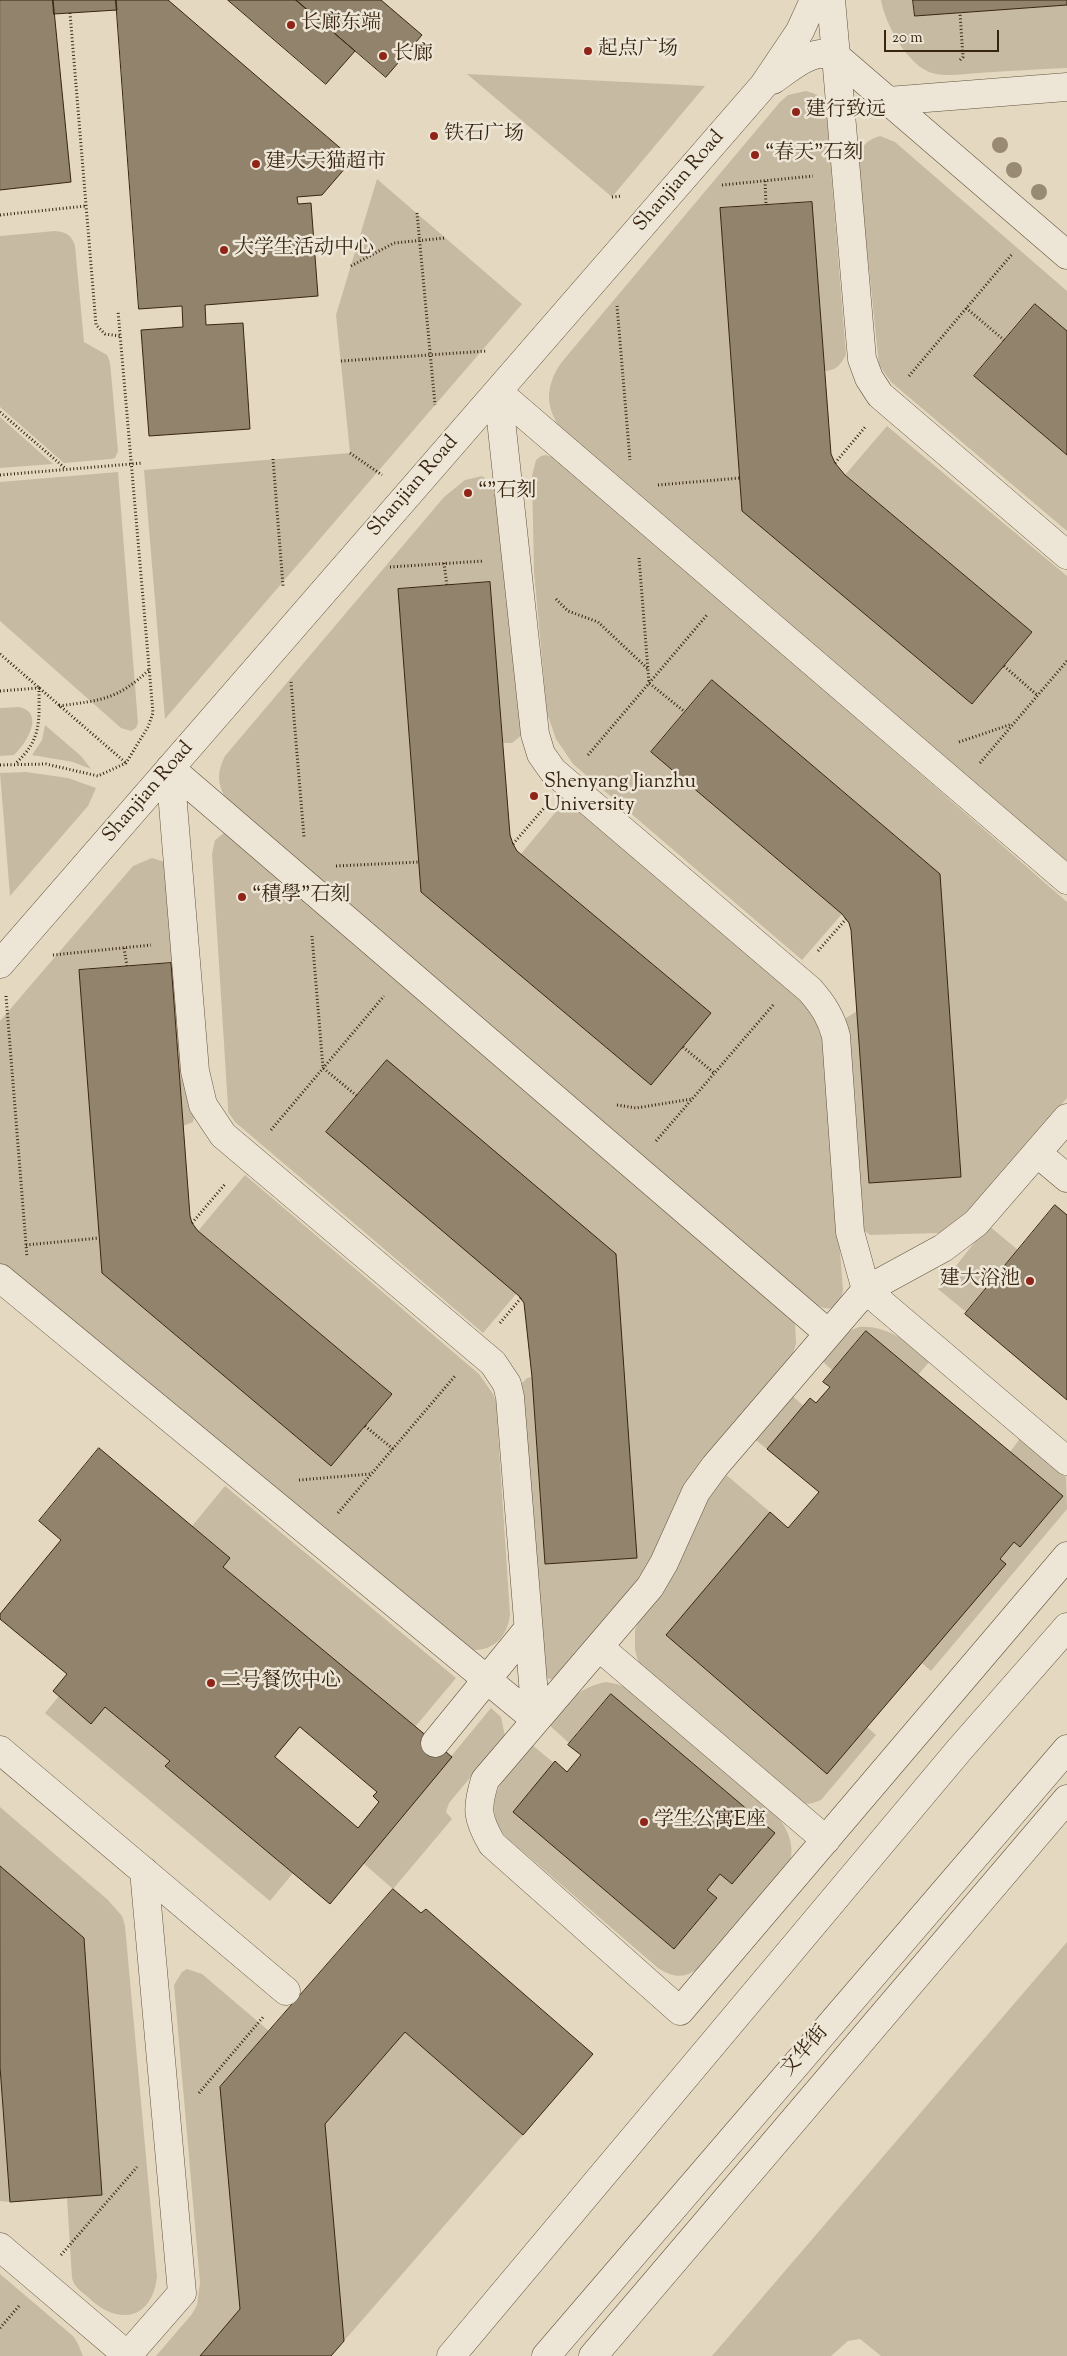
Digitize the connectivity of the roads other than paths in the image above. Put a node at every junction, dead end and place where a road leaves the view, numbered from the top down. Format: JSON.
{"nodes":[{"id":1,"x":814,"y":0,"type":"edge"},
{"id":2,"x":831,"y":0,"type":"edge"},
{"id":3,"x":836,"y":56,"type":"junction"},
{"id":4,"x":764,"y":86,"type":"junction"},
{"id":5,"x":1067,"y":88,"type":"edge"},
{"id":6,"x":888,"y":101,"type":"junction"},
{"id":7,"x":1067,"y":255,"type":"edge"},
{"id":8,"x":498,"y":392,"type":"junction"},
{"id":9,"x":1067,"y":555,"type":"edge"},
{"id":10,"x":170,"y":768,"type":"junction"},
{"id":11,"x":1067,"y":880,"type":"edge"},
{"id":12,"x":2,"y":962,"type":"edge"},
{"id":13,"x":1067,"y":1118,"type":"edge"},
{"id":14,"x":1037,"y":1153,"type":"junction"},
{"id":15,"x":1067,"y":1178,"type":"edge"},
{"id":16,"x":0,"y":1278,"type":"edge"},
{"id":17,"x":866,"y":1290,"type":"junction"},
{"id":18,"x":828,"y":1333,"type":"junction"},
{"id":19,"x":1067,"y":1461,"type":"edge"},
{"id":20,"x":1067,"y":1556,"type":"edge"},
{"id":21,"x":1067,"y":1628,"type":"edge"},
{"id":22,"x":528,"y":1630,"type":"junction"},
{"id":23,"x":599,"y":1647,"type":"junction"},
{"id":24,"x":486,"y":1680,"type":"junction"},
{"id":25,"x":536,"y":1720,"type":"junction"},
{"id":26,"x":435,"y":1743,"type":"dead end"},
{"id":27,"x":1067,"y":1749,"type":"edge"},
{"id":28,"x":0,"y":1750,"type":"edge"},
{"id":29,"x":1067,"y":1799,"type":"edge"},
{"id":30,"x":826,"y":1840,"type":"junction"},
{"id":31,"x":144,"y":1871,"type":"junction"},
{"id":32,"x":286,"y":1991,"type":"dead end"},
{"id":33,"x":0,"y":2247,"type":"edge"},
{"id":34,"x":127,"y":2356,"type":"edge"},
{"id":35,"x":451,"y":2356,"type":"edge"},
{"id":36,"x":546,"y":2356,"type":"edge"},
{"id":37,"x":592,"y":2356,"type":"edge"}],
"edges":[{"from":1,"to":4,"type":"street","name":"Shanjian Road"},
{"from":2,"to":3,"type":"street"},
{"from":3,"to":4,"type":"street"},
{"from":3,"to":6,"type":"street"},
{"from":3,"to":9,"type":"street"},
{"from":4,"to":8,"type":"street","name":"Shanjian Road"},
{"from":5,"to":6,"type":"street"},
{"from":6,"to":7,"type":"street"},
{"from":8,"to":10,"type":"street","name":"Shanjian Road"},
{"from":8,"to":11,"type":"street"},
{"from":8,"to":17,"type":"street"},
{"from":10,"to":12,"type":"street","name":"Shanjian Road"},
{"from":10,"to":18,"type":"street"},
{"from":10,"to":22,"type":"street"},
{"from":13,"to":14,"type":"street"},
{"from":14,"to":15,"type":"street"},
{"from":14,"to":17,"type":"street"},
{"from":16,"to":24,"type":"street"},
{"from":17,"to":18,"type":"street"},
{"from":17,"to":19,"type":"street"},
{"from":18,"to":23,"type":"street"},
{"from":20,"to":30,"type":"street"},
{"from":21,"to":35,"type":"street"},
{"from":22,"to":24,"type":"street"},
{"from":22,"to":25,"type":"street"},
{"from":23,"to":25,"type":"street"},
{"from":23,"to":30,"type":"street"},
{"from":24,"to":25,"type":"street"},
{"from":24,"to":26,"type":"street"},
{"from":25,"to":30,"type":"street"},
{"from":27,"to":36,"type":"street","name":"文华街"},
{"from":28,"to":31,"type":"street"},
{"from":29,"to":37,"type":"street","name":"文华街"},
{"from":31,"to":32,"type":"street"},
{"from":31,"to":34,"type":"street"},
{"from":33,"to":34,"type":"street"}]}
